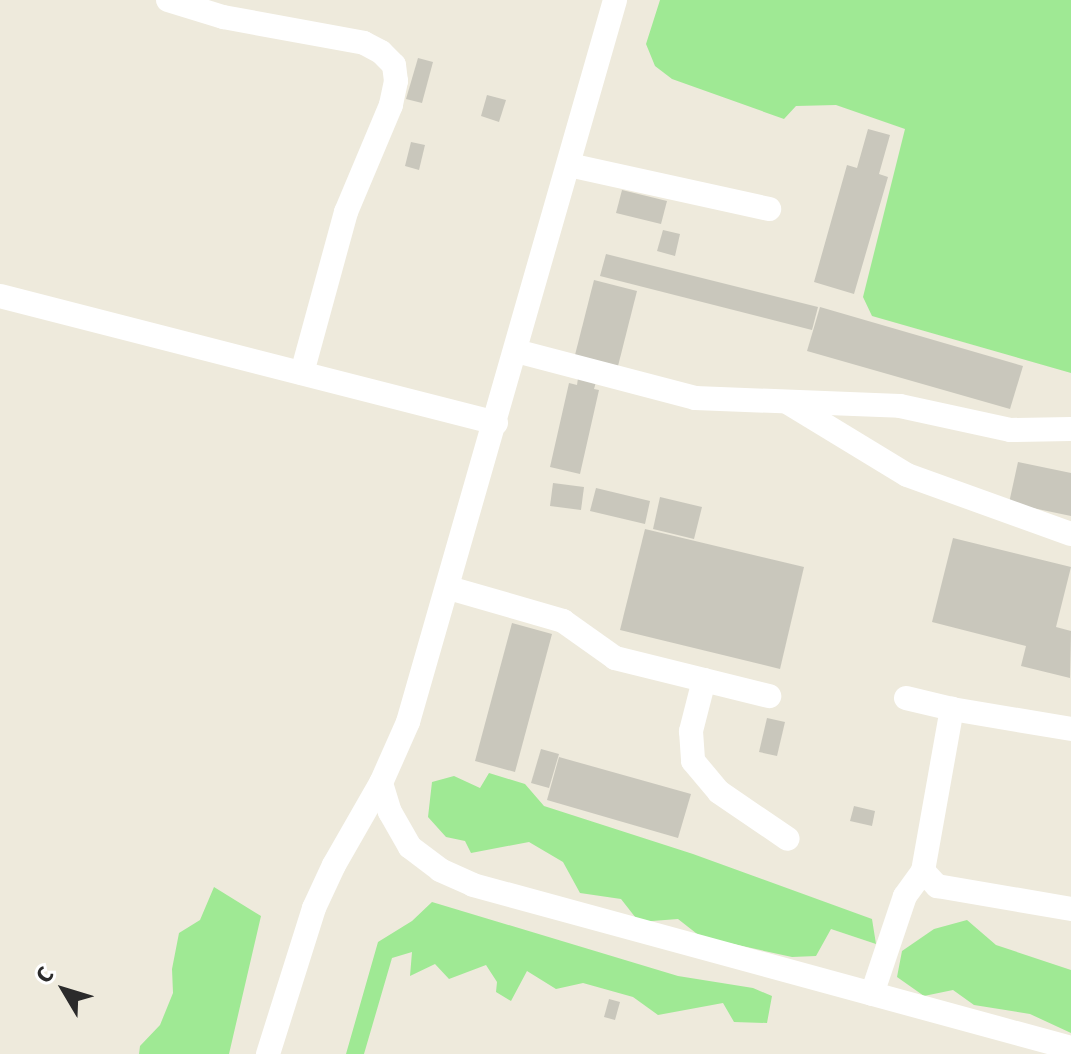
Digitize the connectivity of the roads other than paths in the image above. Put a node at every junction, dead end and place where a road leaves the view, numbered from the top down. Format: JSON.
{"nodes":[{"id":1,"x":168,"y":0,"type":"edge"},
{"id":2,"x":615,"y":0,"type":"edge"},
{"id":3,"x":569,"y":165,"type":"junction"},
{"id":4,"x":769,"y":209,"type":"dead end"},
{"id":5,"x":0,"y":296,"type":"edge"},
{"id":6,"x":516,"y":351,"type":"junction"},
{"id":7,"x":302,"y":373,"type":"junction"},
{"id":8,"x":785,"y":401,"type":"junction"},
{"id":9,"x":496,"y":423,"type":"junction"},
{"id":10,"x":1071,"y":429,"type":"edge"},
{"id":11,"x":1071,"y":534,"type":"edge"},
{"id":12,"x":449,"y":588,"type":"junction"},
{"id":13,"x":704,"y":680,"type":"junction"},
{"id":14,"x":769,"y":696,"type":"dead end"},
{"id":15,"x":906,"y":698,"type":"dead end"},
{"id":16,"x":952,"y":709,"type":"junction"},
{"id":17,"x":1071,"y":729,"type":"edge"},
{"id":18,"x":381,"y":783,"type":"junction"},
{"id":19,"x":788,"y":839,"type":"dead end"},
{"id":20,"x":923,"y":871,"type":"junction"},
{"id":21,"x":1071,"y":909,"type":"edge"},
{"id":22,"x":872,"y":994,"type":"junction"},
{"id":23,"x":1071,"y":1048,"type":"edge"},
{"id":24,"x":268,"y":1054,"type":"edge"}],
"edges":[{"from":1,"to":7,"type":"street"},
{"from":2,"to":3,"type":"street"},
{"from":3,"to":4,"type":"street"},
{"from":3,"to":6,"type":"street"},
{"from":5,"to":7,"type":"street"},
{"from":6,"to":8,"type":"street"},
{"from":6,"to":9,"type":"street"},
{"from":7,"to":9,"type":"street"},
{"from":8,"to":10,"type":"street"},
{"from":8,"to":11,"type":"street"},
{"from":9,"to":12,"type":"street"},
{"from":12,"to":13,"type":"street"},
{"from":12,"to":18,"type":"street"},
{"from":13,"to":14,"type":"street"},
{"from":13,"to":19,"type":"street"},
{"from":15,"to":16,"type":"street"},
{"from":16,"to":17,"type":"street"},
{"from":16,"to":20,"type":"street"},
{"from":18,"to":22,"type":"street"},
{"from":18,"to":24,"type":"street"},
{"from":20,"to":21,"type":"street"},
{"from":20,"to":22,"type":"street"},
{"from":22,"to":23,"type":"street"}]}
